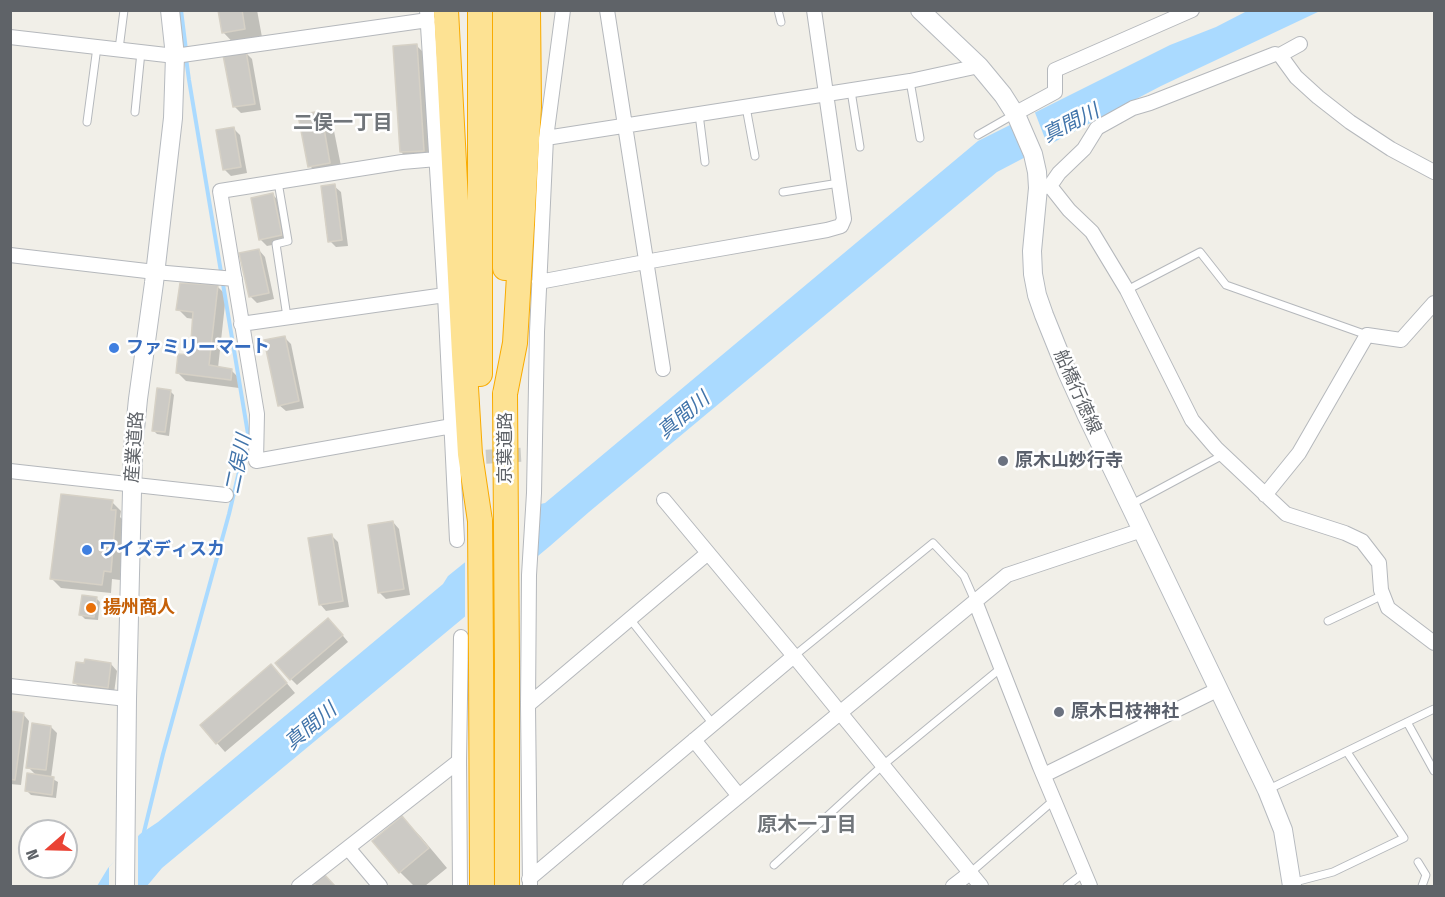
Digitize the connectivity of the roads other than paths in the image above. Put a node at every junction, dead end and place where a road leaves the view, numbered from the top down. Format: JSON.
{"nodes":[{"id":1,"x":124,"y":10,"type":"edge"},
{"id":2,"x":170,"y":10,"type":"edge"},
{"id":3,"x":458,"y":10,"type":"edge"},
{"id":4,"x":480,"y":10,"type":"edge"},
{"id":5,"x":505,"y":10,"type":"edge"},
{"id":6,"x":528,"y":10,"type":"edge"},
{"id":7,"x":544,"y":10,"type":"edge"},
{"id":8,"x":563,"y":10,"type":"edge"},
{"id":9,"x":607,"y":10,"type":"edge"},
{"id":10,"x":778,"y":10,"type":"edge"},
{"id":11,"x":814,"y":10,"type":"edge"},
{"id":12,"x":920,"y":10,"type":"edge"},
{"id":13,"x":1192,"y":10,"type":"edge"},
{"id":14,"x":434,"y":14,"type":"edge"},
{"id":15,"x":780,"y":22,"type":"dead end"},
{"id":16,"x":10,"y":37,"type":"edge"},
{"id":17,"x":1300,"y":44,"type":"dead end"},
{"id":18,"x":97,"y":47,"type":"junction"},
{"id":19,"x":119,"y":50,"type":"junction"},
{"id":20,"x":141,"y":52,"type":"junction"},
{"id":21,"x":1280,"y":55,"type":"junction"},
{"id":22,"x":175,"y":56,"type":"junction"},
{"id":23,"x":980,"y":66,"type":"junction"},
{"id":24,"x":910,"y":81,"type":"junction"},
{"id":25,"x":851,"y":91,"type":"junction"},
{"id":26,"x":827,"y":94,"type":"junction"},
{"id":27,"x":529,"y":107,"type":"junction"},
{"id":28,"x":746,"y":107,"type":"junction"},
{"id":29,"x":135,"y":112,"type":"dead end"},
{"id":30,"x":699,"y":114,"type":"junction"},
{"id":31,"x":1016,"y":115,"type":"junction"},
{"id":32,"x":87,"y":122,"type":"dead end"},
{"id":33,"x":624,"y":126,"type":"junction"},
{"id":34,"x":978,"y":135,"type":"dead end"},
{"id":35,"x":546,"y":138,"type":"junction"},
{"id":36,"x":920,"y":138,"type":"dead end"},
{"id":37,"x":860,"y":147,"type":"dead end"},
{"id":38,"x":755,"y":156,"type":"dead end"},
{"id":39,"x":436,"y":159,"type":"junction"},
{"id":40,"x":705,"y":162,"type":"dead end"},
{"id":41,"x":1434,"y":172,"type":"edge"},
{"id":42,"x":278,"y":182,"type":"junction"},
{"id":43,"x":839,"y":183,"type":"junction"},
{"id":44,"x":1044,"y":187,"type":"junction"},
{"id":45,"x":783,"y":192,"type":"dead end"},
{"id":46,"x":457,"y":227,"type":"junction"},
{"id":47,"x":10,"y":255,"type":"edge"},
{"id":48,"x":645,"y":262,"type":"junction"},
{"id":49,"x":155,"y":272,"type":"junction"},
{"id":50,"x":235,"y":279,"type":"junction"},
{"id":51,"x":539,"y":282,"type":"junction"},
{"id":52,"x":1127,"y":290,"type":"junction"},
{"id":53,"x":445,"y":295,"type":"junction"},
{"id":54,"x":1434,"y":303,"type":"edge"},
{"id":55,"x":287,"y":317,"type":"junction"},
{"id":56,"x":241,"y":324,"type":"junction"},
{"id":57,"x":1367,"y":335,"type":"junction"},
{"id":58,"x":663,"y":369,"type":"dead end"},
{"id":59,"x":506,"y":394,"type":"junction"},
{"id":60,"x":452,"y":426,"type":"junction"},
{"id":61,"x":1223,"y":455,"type":"junction"},
{"id":62,"x":10,"y":471,"type":"edge"},
{"id":63,"x":132,"y":485,"type":"junction"},
{"id":64,"x":226,"y":495,"type":"dead end"},
{"id":65,"x":1265,"y":495,"type":"junction"},
{"id":66,"x":664,"y":500,"type":"dead end"},
{"id":67,"x":1130,"y":506,"type":"junction"},
{"id":68,"x":480,"y":521,"type":"junction"},
{"id":69,"x":1142,"y":530,"type":"junction"},
{"id":70,"x":457,"y":540,"type":"dead end"},
{"id":71,"x":708,"y":552,"type":"junction"},
{"id":72,"x":1383,"y":595,"type":"junction"},
{"id":73,"x":975,"y":601,"type":"junction"},
{"id":74,"x":630,"y":619,"type":"junction"},
{"id":75,"x":1328,"y":621,"type":"dead end"},
{"id":76,"x":461,"y":637,"type":"dead end"},
{"id":77,"x":1434,"y":644,"type":"edge"},
{"id":78,"x":794,"y":656,"type":"junction"},
{"id":79,"x":1001,"y":668,"type":"junction"},
{"id":80,"x":10,"y":686,"type":"edge"},
{"id":81,"x":1219,"y":689,"type":"junction"},
{"id":82,"x":128,"y":699,"type":"junction"},
{"id":83,"x":528,"y":705,"type":"junction"},
{"id":84,"x":1434,"y":709,"type":"edge"},
{"id":85,"x":840,"y":713,"type":"junction"},
{"id":86,"x":1407,"y":722,"type":"junction"},
{"id":87,"x":713,"y":724,"type":"junction"},
{"id":88,"x":694,"y":740,"type":"junction"},
{"id":89,"x":1347,"y":752,"type":"junction"},
{"id":90,"x":459,"y":761,"type":"junction"},
{"id":91,"x":883,"y":765,"type":"junction"},
{"id":92,"x":1434,"y":771,"type":"edge"},
{"id":93,"x":1044,"y":775,"type":"junction"},
{"id":94,"x":1267,"y":790,"type":"junction"},
{"id":95,"x":739,"y":796,"type":"junction"},
{"id":96,"x":1054,"y":800,"type":"junction"},
{"id":97,"x":348,"y":848,"type":"junction"},
{"id":98,"x":1418,"y":862,"type":"dead end"},
{"id":99,"x":774,"y":865,"type":"dead end"},
{"id":100,"x":1085,"y":872,"type":"junction"},
{"id":101,"x":970,"y":873,"type":"junction"},
{"id":102,"x":522,"y":884,"type":"edge"},
{"id":103,"x":1292,"y":885,"type":"edge"},
{"id":104,"x":125,"y":886,"type":"edge"},
{"id":105,"x":299,"y":886,"type":"edge"},
{"id":106,"x":380,"y":886,"type":"edge"},
{"id":107,"x":460,"y":886,"type":"edge"},
{"id":108,"x":482,"y":886,"type":"edge"},
{"id":109,"x":630,"y":886,"type":"edge"},
{"id":110,"x":953,"y":886,"type":"edge"},
{"id":111,"x":981,"y":886,"type":"edge"},
{"id":112,"x":1067,"y":886,"type":"edge"},
{"id":113,"x":1090,"y":886,"type":"edge"},
{"id":114,"x":1422,"y":886,"type":"edge"}],
"edges":[{"from":1,"to":19,"type":"lane"},
{"from":2,"to":22,"type":"main road","name":"産業道路"},
{"from":3,"to":46,"type":"highway"},
{"from":4,"to":68,"type":"highway","name":"京葉道路"},
{"from":5,"to":59,"type":"highway","name":"京葉道路"},
{"from":6,"to":27,"type":"highway"},
{"from":7,"to":27,"type":"highway"},
{"from":8,"to":35,"type":"street"},
{"from":9,"to":33,"type":"street"},
{"from":10,"to":15,"type":"lane"},
{"from":11,"to":26,"type":"street"},
{"from":12,"to":23,"type":"main road","name":"船橋行徳線"},
{"from":13,"to":31,"type":"street"},
{"from":14,"to":22,"type":"street"},
{"from":14,"to":39,"type":"street"},
{"from":14,"to":46,"type":"highway"},
{"from":16,"to":18,"type":"street"},
{"from":17,"to":21,"type":"street"},
{"from":18,"to":19,"type":"street"},
{"from":18,"to":32,"type":"lane"},
{"from":19,"to":20,"type":"street"},
{"from":20,"to":22,"type":"street"},
{"from":20,"to":29,"type":"lane"},
{"from":21,"to":41,"type":"street"},
{"from":21,"to":44,"type":"street"},
{"from":22,"to":49,"type":"main road","name":"産業道路"},
{"from":23,"to":24,"type":"street"},
{"from":23,"to":31,"type":"main road","name":"船橋行徳線"},
{"from":24,"to":25,"type":"street"},
{"from":24,"to":36,"type":"lane"},
{"from":25,"to":26,"type":"street"},
{"from":25,"to":37,"type":"lane"},
{"from":26,"to":28,"type":"street"},
{"from":26,"to":43,"type":"street"},
{"from":27,"to":59,"type":"highway"},
{"from":28,"to":30,"type":"street"},
{"from":28,"to":38,"type":"lane"},
{"from":30,"to":33,"type":"street"},
{"from":30,"to":40,"type":"lane"},
{"from":31,"to":34,"type":"lane"},
{"from":31,"to":44,"type":"main road","name":"船橋行徳線"},
{"from":33,"to":35,"type":"street"},
{"from":33,"to":48,"type":"street"},
{"from":35,"to":51,"type":"street"},
{"from":39,"to":42,"type":"street"},
{"from":39,"to":53,"type":"street"},
{"from":42,"to":50,"type":"street"},
{"from":42,"to":55,"type":"lane"},
{"from":43,"to":45,"type":"lane"},
{"from":43,"to":48,"type":"street"},
{"from":44,"to":52,"type":"street"},
{"from":44,"to":67,"type":"main road","name":"船橋行徳線"},
{"from":46,"to":68,"type":"highway"},
{"from":47,"to":49,"type":"street"},
{"from":48,"to":51,"type":"street"},
{"from":48,"to":58,"type":"street"},
{"from":49,"to":50,"type":"street"},
{"from":49,"to":63,"type":"main road","name":"産業道路"},
{"from":50,"to":56,"type":"street"},
{"from":51,"to":83,"type":"street"},
{"from":52,"to":57,"type":"lane"},
{"from":52,"to":61,"type":"street"},
{"from":53,"to":55,"type":"street"},
{"from":53,"to":60,"type":"street"},
{"from":54,"to":57,"type":"street"},
{"from":55,"to":56,"type":"street"},
{"from":56,"to":60,"type":"street"},
{"from":57,"to":65,"type":"street"},
{"from":59,"to":102,"type":"highway","name":"京葉道路","bridge":true},
{"from":60,"to":70,"type":"street"},
{"from":61,"to":65,"type":"street"},
{"from":61,"to":67,"type":"lane"},
{"from":62,"to":63,"type":"street"},
{"from":63,"to":64,"type":"street"},
{"from":63,"to":82,"type":"main road","name":"産業道路"},
{"from":65,"to":72,"type":"street"},
{"from":66,"to":71,"type":"street"},
{"from":67,"to":69,"type":"main road","name":"船橋行徳線"},
{"from":68,"to":108,"type":"highway","name":"京葉道路","bridge":true},
{"from":69,"to":73,"type":"street"},
{"from":69,"to":81,"type":"main road","name":"船橋行徳線"},
{"from":71,"to":74,"type":"street"},
{"from":71,"to":78,"type":"street"},
{"from":72,"to":75,"type":"lane"},
{"from":72,"to":77,"type":"street"},
{"from":73,"to":78,"type":"lane"},
{"from":73,"to":79,"type":"street"},
{"from":73,"to":85,"type":"street"},
{"from":74,"to":83,"type":"street"},
{"from":74,"to":87,"type":"lane"},
{"from":76,"to":90,"type":"street"},
{"from":78,"to":85,"type":"street"},
{"from":78,"to":87,"type":"street"},
{"from":79,"to":91,"type":"lane"},
{"from":79,"to":93,"type":"street"},
{"from":80,"to":82,"type":"street"},
{"from":81,"to":93,"type":"street"},
{"from":81,"to":94,"type":"main road","name":"船橋行徳線"},
{"from":82,"to":104,"type":"main road","name":"産業道路"},
{"from":83,"to":102,"type":"street"},
{"from":84,"to":86,"type":"lane"},
{"from":85,"to":91,"type":"street"},
{"from":85,"to":95,"type":"street"},
{"from":86,"to":89,"type":"lane"},
{"from":86,"to":92,"type":"lane"},
{"from":87,"to":88,"type":"street"},
{"from":88,"to":95,"type":"street"},
{"from":88,"to":102,"type":"street"},
{"from":89,"to":94,"type":"lane"},
{"from":89,"to":103,"type":"lane"},
{"from":90,"to":97,"type":"street"},
{"from":90,"to":107,"type":"street"},
{"from":91,"to":99,"type":"lane"},
{"from":91,"to":101,"type":"street"},
{"from":93,"to":96,"type":"street"},
{"from":94,"to":103,"type":"main road","name":"船橋行徳線"},
{"from":95,"to":109,"type":"street"},
{"from":96,"to":100,"type":"street"},
{"from":96,"to":101,"type":"lane"},
{"from":97,"to":105,"type":"street"},
{"from":97,"to":106,"type":"street"},
{"from":98,"to":114,"type":"lane"},
{"from":100,"to":112,"type":"lane"},
{"from":100,"to":113,"type":"street"},
{"from":101,"to":110,"type":"street"},
{"from":101,"to":111,"type":"street"}]}
